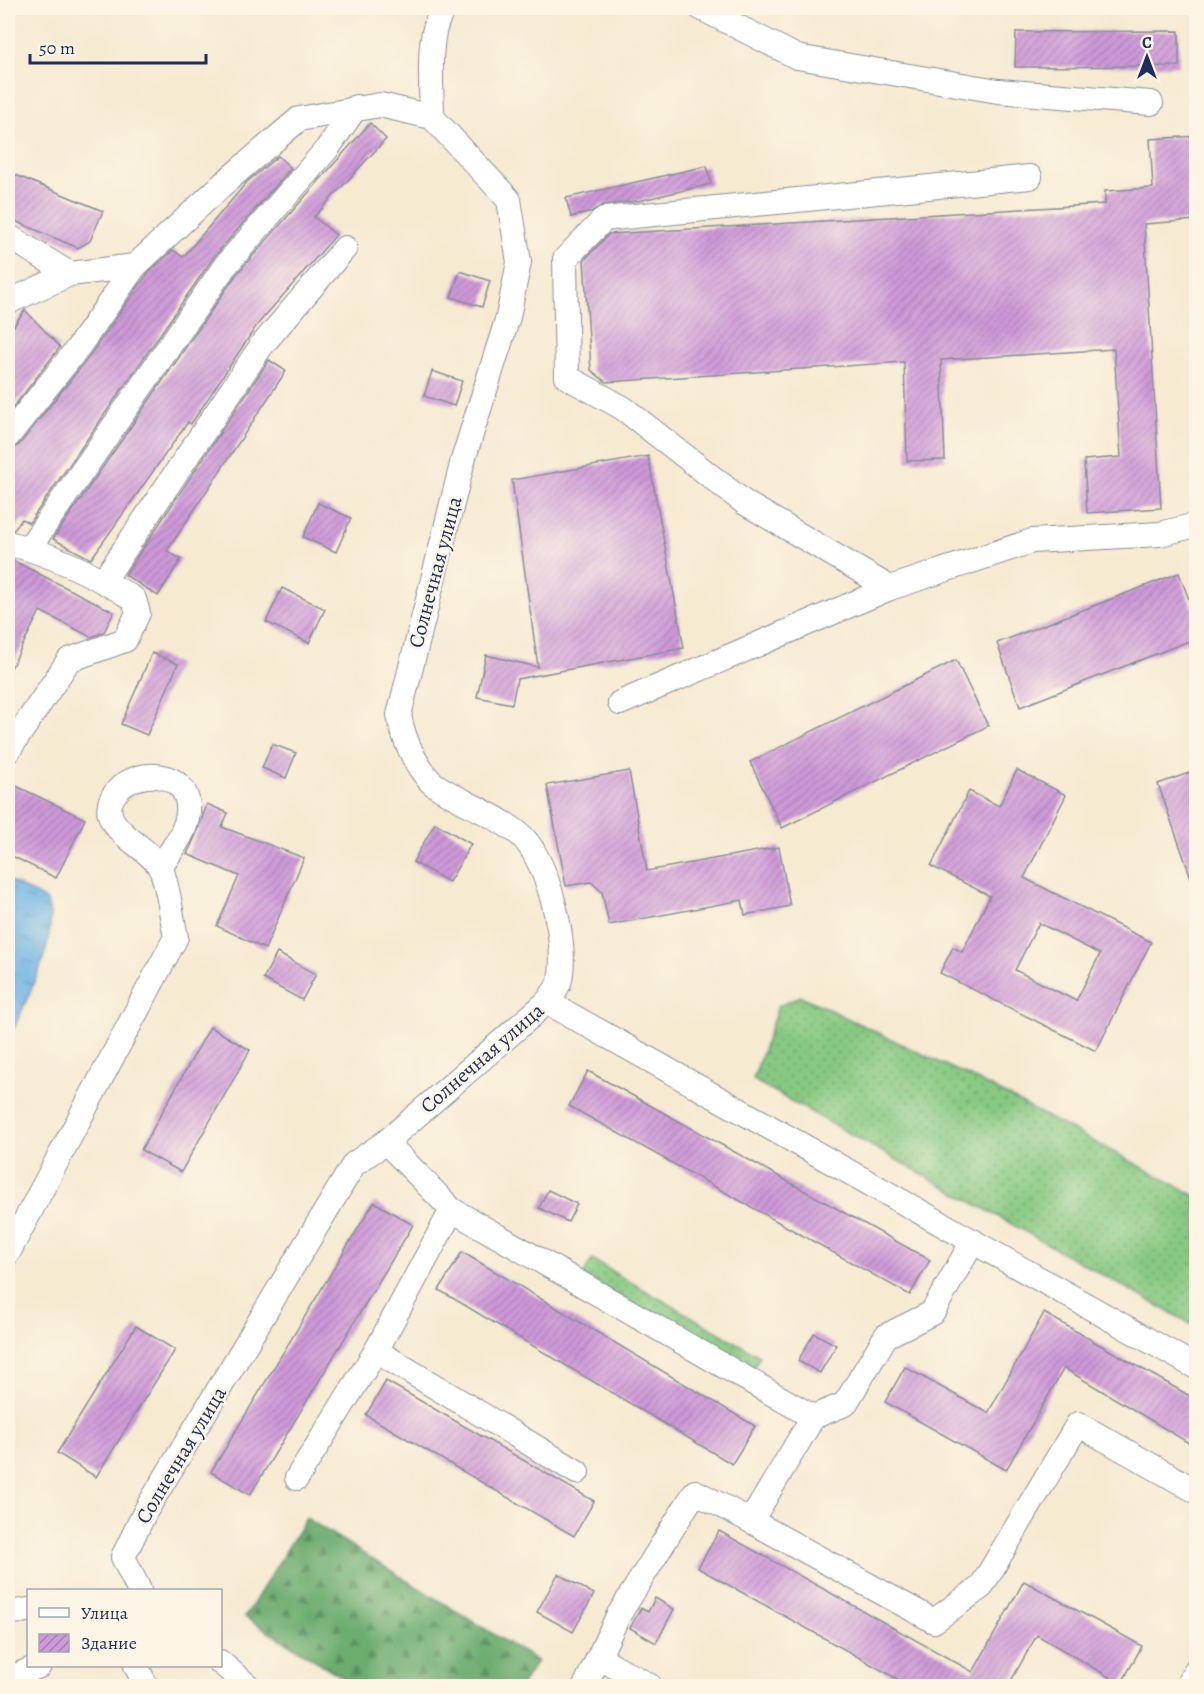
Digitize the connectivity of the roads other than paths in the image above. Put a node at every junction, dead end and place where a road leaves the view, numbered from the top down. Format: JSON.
{"nodes":[{"id":1,"x":445,"y":8,"type":"edge"},
{"id":2,"x":701,"y":8,"type":"edge"},
{"id":3,"x":1151,"y":103,"type":"dead end"},
{"id":4,"x":356,"y":108,"type":"junction"},
{"id":5,"x":432,"y":117,"type":"junction"},
{"id":6,"x":1030,"y":177,"type":"dead end"},
{"id":7,"x":8,"y":237,"type":"edge"},
{"id":8,"x":345,"y":248,"type":"dead end"},
{"id":9,"x":135,"y":266,"type":"junction"},
{"id":10,"x":70,"y":274,"type":"junction"},
{"id":11,"x":8,"y":302,"type":"edge"},
{"id":12,"x":8,"y":436,"type":"edge"},
{"id":13,"x":1197,"y":525,"type":"edge"},
{"id":14,"x":18,"y":546,"type":"edge"},
{"id":15,"x":104,"y":580,"type":"junction"},
{"id":16,"x":890,"y":588,"type":"junction"},
{"id":17,"x":620,"y":703,"type":"dead end"},
{"id":18,"x":8,"y":751,"type":"edge"},
{"id":19,"x":160,"y":868,"type":"dead end"},
{"id":20,"x":548,"y":1002,"type":"junction"},
{"id":21,"x":386,"y":1142,"type":"junction"},
{"id":22,"x":452,"y":1210,"type":"junction"},
{"id":23,"x":973,"y":1240,"type":"junction"},
{"id":24,"x":8,"y":1253,"type":"edge"},
{"id":25,"x":376,"y":1351,"type":"junction"},
{"id":26,"x":1197,"y":1367,"type":"edge"},
{"id":27,"x":813,"y":1417,"type":"junction"},
{"id":28,"x":577,"y":1472,"type":"dead end"},
{"id":29,"x":297,"y":1478,"type":"dead end"},
{"id":30,"x":1197,"y":1491,"type":"edge"},
{"id":31,"x":751,"y":1521,"type":"junction"},
{"id":32,"x":139,"y":1589,"type":"edge"},
{"id":33,"x":27,"y":1610,"type":"edge"},
{"id":34,"x":8,"y":1614,"type":"edge"},
{"id":35,"x":600,"y":1658,"type":"junction"},
{"id":36,"x":222,"y":1664,"type":"edge"},
{"id":37,"x":34,"y":1667,"type":"edge"},
{"id":38,"x":136,"y":1667,"type":"edge"},
{"id":39,"x":1197,"y":1670,"type":"edge"},
{"id":40,"x":8,"y":1678,"type":"edge"},
{"id":41,"x":146,"y":1686,"type":"edge"},
{"id":42,"x":248,"y":1686,"type":"edge"},
{"id":43,"x":585,"y":1686,"type":"edge"},
{"id":44,"x":650,"y":1686,"type":"edge"},
{"id":45,"x":1187,"y":1686,"type":"edge"}],
"edges":[{"from":1,"to":5,"type":"street"},
{"from":2,"to":3,"type":"street"},
{"from":4,"to":5,"type":"street"},
{"from":4,"to":9,"type":"street"},
{"from":4,"to":14,"type":"street"},
{"from":5,"to":20,"type":"street","name":"Солнечная улица"},
{"from":6,"to":16,"type":"street"},
{"from":7,"to":10,"type":"street"},
{"from":8,"to":15,"type":"street"},
{"from":9,"to":10,"type":"street"},
{"from":9,"to":12,"type":"street"},
{"from":10,"to":11,"type":"street"},
{"from":13,"to":16,"type":"street"},
{"from":14,"to":15,"type":"street"},
{"from":15,"to":18,"type":"street"},
{"from":16,"to":17,"type":"street"},
{"from":19,"to":24,"type":"street"},
{"from":20,"to":21,"type":"street","name":"Солнечная улица"},
{"from":20,"to":23,"type":"street"},
{"from":21,"to":22,"type":"street"},
{"from":21,"to":32,"type":"street","name":"Солнечная улица"},
{"from":22,"to":25,"type":"street"},
{"from":22,"to":27,"type":"street"},
{"from":23,"to":26,"type":"street"},
{"from":23,"to":27,"type":"street"},
{"from":25,"to":28,"type":"street"},
{"from":25,"to":29,"type":"street"},
{"from":27,"to":31,"type":"street"},
{"from":30,"to":31,"type":"street"},
{"from":31,"to":35,"type":"street"},
{"from":33,"to":34,"type":"street"},
{"from":35,"to":43,"type":"street"},
{"from":35,"to":44,"type":"street"},
{"from":36,"to":42,"type":"street"},
{"from":37,"to":40,"type":"street"},
{"from":38,"to":41,"type":"street"},
{"from":39,"to":45,"type":"street"}]}
